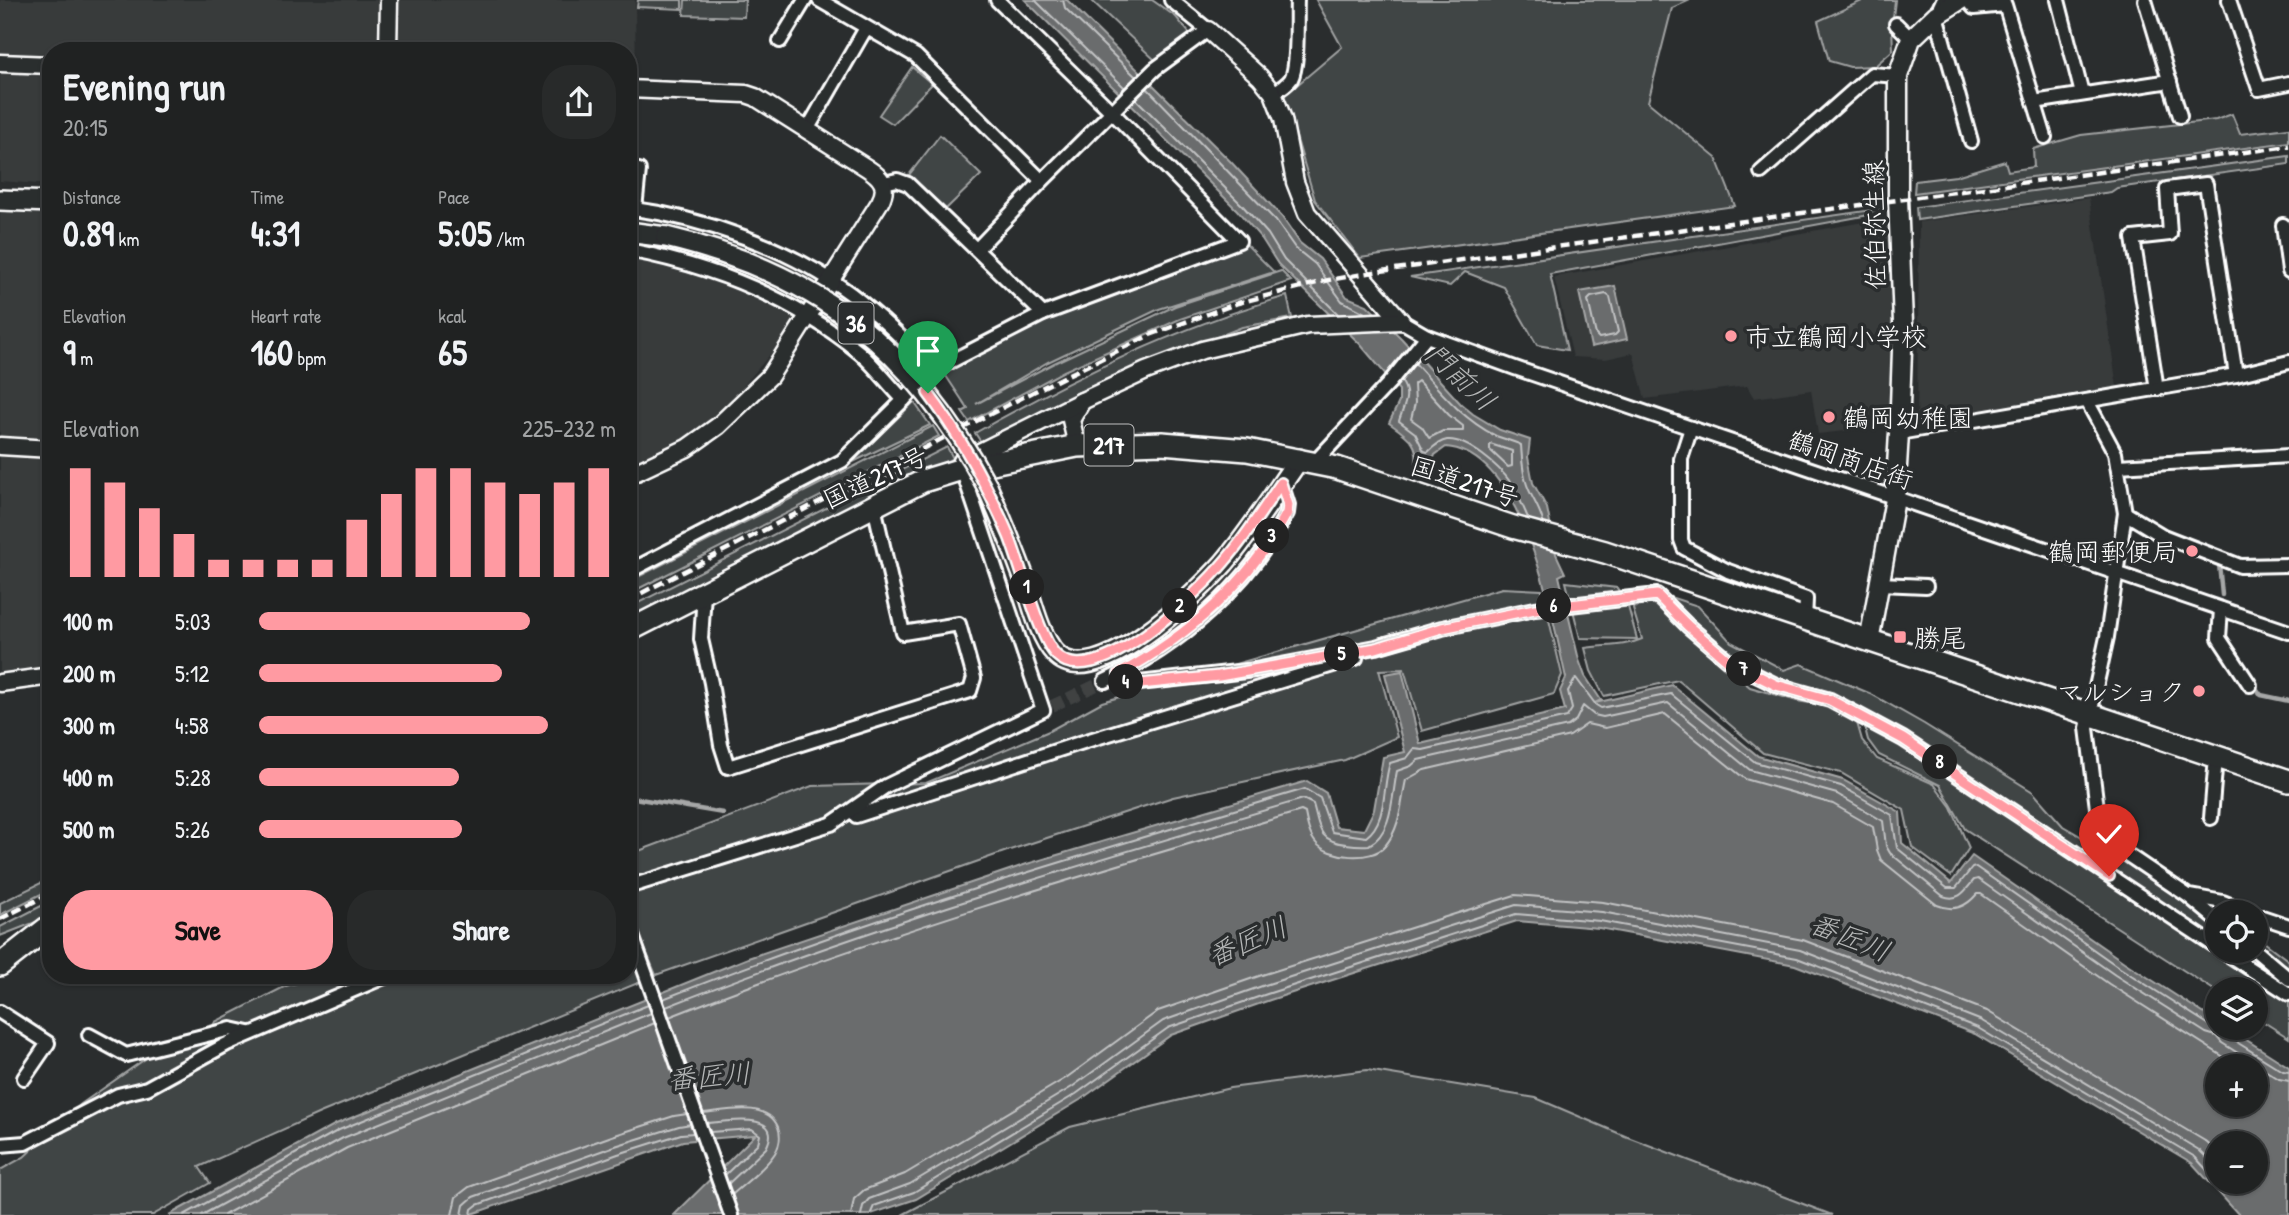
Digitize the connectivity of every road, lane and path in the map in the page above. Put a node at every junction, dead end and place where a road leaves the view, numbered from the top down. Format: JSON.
{"nodes":[{"id":1,"x":389,"y":0,"type":"edge"},
{"id":2,"x":805,"y":0,"type":"edge"},
{"id":3,"x":819,"y":0,"type":"edge"},
{"id":4,"x":997,"y":0,"type":"edge"},
{"id":5,"x":1171,"y":0,"type":"edge"},
{"id":6,"x":1297,"y":0,"type":"edge"},
{"id":7,"x":1960,"y":0,"type":"edge"},
{"id":8,"x":1967,"y":0,"type":"edge"},
{"id":9,"x":2058,"y":0,"type":"edge"},
{"id":10,"x":2146,"y":0,"type":"edge"},
{"id":11,"x":2229,"y":0,"type":"edge"},
{"id":12,"x":1940,"y":8,"type":"edge"},
{"id":13,"x":1896,"y":24,"type":"dead end"},
{"id":14,"x":866,"y":28,"type":"junction"},
{"id":15,"x":1208,"y":30,"type":"junction"},
{"id":16,"x":1911,"y":39,"type":"junction"},
{"id":17,"x":780,"y":41,"type":"dead end"},
{"id":18,"x":388,"y":42,"type":"edge"},
{"id":19,"x":0,"y":63,"type":"edge"},
{"id":20,"x":42,"y":65,"type":"edge"},
{"id":21,"x":1898,"y":76,"type":"junction"},
{"id":22,"x":2170,"y":81,"type":"junction"},
{"id":23,"x":2289,"y":83,"type":"edge"},
{"id":24,"x":637,"y":89,"type":"edge"},
{"id":25,"x":1273,"y":93,"type":"junction"},
{"id":26,"x":2082,"y":94,"type":"junction"},
{"id":27,"x":2034,"y":102,"type":"junction"},
{"id":28,"x":1113,"y":113,"type":"junction"},
{"id":29,"x":2180,"y":116,"type":"dead end"},
{"id":30,"x":807,"y":130,"type":"junction"},
{"id":31,"x":2045,"y":137,"type":"dead end"},
{"id":32,"x":1971,"y":141,"type":"dead end"},
{"id":33,"x":639,"y":170,"type":"dead end"},
{"id":34,"x":1761,"y":172,"type":"dead end"},
{"id":35,"x":637,"y":180,"type":"edge"},
{"id":36,"x":1042,"y":181,"type":"junction"},
{"id":37,"x":884,"y":183,"type":"junction"},
{"id":38,"x":0,"y":200,"type":"edge"},
{"id":39,"x":42,"y":202,"type":"edge"},
{"id":40,"x":637,"y":209,"type":"edge"},
{"id":41,"x":2283,"y":225,"type":"dead end"},
{"id":42,"x":637,"y":233,"type":"edge"},
{"id":43,"x":977,"y":249,"type":"junction"},
{"id":44,"x":637,"y":252,"type":"edge"},
{"id":45,"x":2289,"y":271,"type":"edge"},
{"id":46,"x":831,"y":281,"type":"junction"},
{"id":47,"x":1043,"y":314,"type":"junction"},
{"id":48,"x":808,"y":317,"type":"junction"},
{"id":49,"x":1394,"y":321,"type":"junction"},
{"id":50,"x":1427,"y":336,"type":"junction"},
{"id":51,"x":2289,"y":362,"type":"edge"},
{"id":52,"x":934,"y":370,"type":"junction"},
{"id":53,"x":2236,"y":375,"type":"junction"},
{"id":54,"x":2157,"y":389,"type":"junction"},
{"id":55,"x":904,"y":400,"type":"junction"},
{"id":56,"x":1082,"y":401,"type":"junction"},
{"id":57,"x":2087,"y":401,"type":"junction"},
{"id":58,"x":1691,"y":428,"type":"junction"},
{"id":59,"x":1899,"y":433,"type":"junction"},
{"id":60,"x":0,"y":446,"type":"edge"},
{"id":61,"x":1077,"y":446,"type":"junction"},
{"id":62,"x":42,"y":448,"type":"edge"},
{"id":63,"x":2289,"y":456,"type":"edge"},
{"id":64,"x":1306,"y":461,"type":"junction"},
{"id":65,"x":2118,"y":466,"type":"junction"},
{"id":66,"x":962,"y":469,"type":"junction"},
{"id":67,"x":637,"y":473,"type":"edge"},
{"id":68,"x":923,"y":481,"type":"junction"},
{"id":69,"x":1281,"y":483,"type":"junction"},
{"id":70,"x":1895,"y":499,"type":"junction"},
{"id":71,"x":874,"y":506,"type":"junction"},
{"id":72,"x":2125,"y":513,"type":"junction"},
{"id":73,"x":2289,"y":565,"type":"edge"},
{"id":74,"x":637,"y":567,"type":"edge"},
{"id":75,"x":2117,"y":574,"type":"junction"},
{"id":76,"x":1880,"y":584,"type":"junction"},
{"id":77,"x":1926,"y":586,"type":"dead end"},
{"id":78,"x":704,"y":593,"type":"junction"},
{"id":79,"x":2221,"y":609,"type":"junction"},
{"id":80,"x":1805,"y":621,"type":"junction"},
{"id":81,"x":637,"y":626,"type":"edge"},
{"id":82,"x":2289,"y":632,"type":"edge"},
{"id":83,"x":1870,"y":641,"type":"junction"},
{"id":84,"x":1381,"y":646,"type":"junction"},
{"id":85,"x":1119,"y":674,"type":"junction"},
{"id":86,"x":42,"y":677,"type":"edge"},
{"id":87,"x":1105,"y":681,"type":"tunnel mouth"},
{"id":88,"x":0,"y":683,"type":"edge"},
{"id":89,"x":2250,"y":685,"type":"dead end"},
{"id":90,"x":2090,"y":716,"type":"junction"},
{"id":91,"x":2216,"y":757,"type":"junction"},
{"id":92,"x":2289,"y":781,"type":"edge"},
{"id":93,"x":856,"y":816,"type":"dead end"},
{"id":94,"x":2211,"y":818,"type":"dead end"},
{"id":95,"x":637,"y":884,"type":"edge"},
{"id":96,"x":2187,"y":895,"type":"junction"},
{"id":97,"x":2213,"y":900,"type":"edge"},
{"id":98,"x":2205,"y":910,"type":"edge"},
{"id":99,"x":2268,"y":919,"type":"edge"},
{"id":100,"x":2289,"y":926,"type":"edge"},
{"id":101,"x":42,"y":932,"type":"edge"},
{"id":102,"x":2205,"y":940,"type":"edge"},
{"id":103,"x":637,"y":949,"type":"edge"},
{"id":104,"x":2268,"y":961,"type":"edge"},
{"id":105,"x":2241,"y":963,"type":"edge"},
{"id":106,"x":0,"y":965,"type":"edge"},
{"id":107,"x":2289,"y":979,"type":"edge"},
{"id":108,"x":367,"y":984,"type":"edge"},
{"id":109,"x":2289,"y":994,"type":"edge"},
{"id":110,"x":0,"y":1012,"type":"edge"},
{"id":111,"x":249,"y":1033,"type":"junction"},
{"id":112,"x":89,"y":1035,"type":"dead end"},
{"id":113,"x":24,"y":1079,"type":"dead end"},
{"id":114,"x":0,"y":1145,"type":"edge"},
{"id":115,"x":731,"y":1215,"type":"edge"}],
"edges":[{"from":1,"to":18,"type":"street"},
{"from":2,"to":17,"type":"street"},
{"from":3,"to":14,"type":"street"},
{"from":4,"to":28,"type":"street"},
{"from":5,"to":15,"type":"street"},
{"from":6,"to":25,"type":"street"},
{"from":7,"to":12,"type":"main road","name":"佐伯弥生線"},
{"from":8,"to":27,"type":"street"},
{"from":9,"to":26,"type":"street"},
{"from":10,"to":22,"type":"street"},
{"from":11,"to":23,"type":"street"},
{"from":12,"to":16,"type":"main road","name":"佐伯弥生線"},
{"from":12,"to":32,"type":"street"},
{"from":13,"to":16,"type":"street"},
{"from":14,"to":30,"type":"street"},
{"from":14,"to":36,"type":"street"},
{"from":15,"to":25,"type":"street"},
{"from":15,"to":28,"type":"street"},
{"from":16,"to":21,"type":"main road","name":"佐伯弥生線"},
{"from":19,"to":20,"type":"street"},
{"from":21,"to":34,"type":"street"},
{"from":21,"to":59,"type":"main road","name":"佐伯弥生線"},
{"from":22,"to":26,"type":"street"},
{"from":22,"to":29,"type":"street"},
{"from":24,"to":30,"type":"street"},
{"from":25,"to":49,"type":"street"},
{"from":26,"to":27,"type":"street"},
{"from":27,"to":31,"type":"street"},
{"from":28,"to":36,"type":"street"},
{"from":28,"to":47,"type":"street"},
{"from":30,"to":37,"type":"street"},
{"from":33,"to":35,"type":"street"},
{"from":36,"to":43,"type":"street"},
{"from":37,"to":43,"type":"street"},
{"from":37,"to":46,"type":"street"},
{"from":38,"to":39,"type":"main road"},
{"from":40,"to":46,"type":"street"},
{"from":41,"to":45,"type":"street"},
{"from":42,"to":69,"type":"main road","number":"36","bridge":true},
{"from":43,"to":47,"type":"street"},
{"from":44,"to":48,"type":"street"},
{"from":46,"to":48,"type":"street"},
{"from":46,"to":52,"type":"street"},
{"from":47,"to":52,"type":"street"},
{"from":48,"to":55,"type":"street"},
{"from":48,"to":67,"type":"street"},
{"from":49,"to":50,"type":"street","name":"鶴岡商店街"},
{"from":49,"to":56,"type":"street"},
{"from":50,"to":58,"type":"street","name":"鶴岡商店街"},
{"from":50,"to":64,"type":"street"},
{"from":51,"to":53,"type":"street"},
{"from":52,"to":55,"type":"street"},
{"from":53,"to":54,"type":"street"},
{"from":53,"to":54,"type":"street"},
{"from":54,"to":57,"type":"street"},
{"from":55,"to":74,"type":"street"},
{"from":56,"to":61,"type":"street"},
{"from":56,"to":68,"type":"street"},
{"from":57,"to":59,"type":"street"},
{"from":57,"to":65,"type":"street"},
{"from":58,"to":70,"type":"street","name":"鶴岡商店街"},
{"from":58,"to":80,"type":"street"},
{"from":59,"to":70,"type":"main road","name":"佐伯弥生線"},
{"from":60,"to":62,"type":"street"},
{"from":61,"to":64,"type":"highway","name":"国道217号","number":"217"},
{"from":61,"to":66,"type":"highway","name":"国道217号","number":"217"},
{"from":63,"to":65,"type":"street"},
{"from":64,"to":69,"type":"main road","number":"36"},
{"from":64,"to":80,"type":"highway","name":"国道217号","number":"217"},
{"from":65,"to":72,"type":"street"},
{"from":66,"to":68,"type":"highway","name":"国道217号","number":"217"},
{"from":66,"to":95,"type":"street"},
{"from":68,"to":71,"type":"highway","name":"国道217号","number":"217"},
{"from":69,"to":85,"type":"street"},
{"from":70,"to":75,"type":"street","name":"鶴岡商店街"},
{"from":70,"to":76,"type":"main road","name":"佐伯弥生線"},
{"from":71,"to":78,"type":"highway","name":"国道217号","number":"217"},
{"from":71,"to":78,"type":"street"},
{"from":72,"to":73,"type":"street"},
{"from":72,"to":75,"type":"street"},
{"from":75,"to":79,"type":"street","name":"鶴岡商店街"},
{"from":75,"to":90,"type":"street"},
{"from":76,"to":77,"type":"street"},
{"from":76,"to":83,"type":"main road","name":"佐伯弥生線"},
{"from":78,"to":81,"type":"highway","name":"国道217号","number":"217"},
{"from":79,"to":82,"type":"street","name":"鶴岡商店街"},
{"from":79,"to":89,"type":"street"},
{"from":80,"to":83,"type":"highway","name":"国道217号","number":"217"},
{"from":83,"to":90,"type":"highway","name":"国道217号","number":"217"},
{"from":84,"to":85,"type":"street"},
{"from":84,"to":93,"type":"street"},
{"from":84,"to":102,"type":"street"},
{"from":85,"to":87,"type":"street"},
{"from":86,"to":88,"type":"street"},
{"from":90,"to":91,"type":"highway","name":"国道217号","number":"217"},
{"from":90,"to":96,"type":"street"},
{"from":91,"to":92,"type":"highway","name":"国道217号","number":"217"},
{"from":91,"to":94,"type":"street"},
{"from":96,"to":97,"type":"street"},
{"from":96,"to":98,"type":"street"},
{"from":99,"to":100,"type":"street"},
{"from":101,"to":106,"type":"highway"},
{"from":103,"to":115,"type":"street"},
{"from":104,"to":107,"type":"street"},
{"from":105,"to":109,"type":"street"},
{"from":108,"to":111,"type":"street"},
{"from":110,"to":113,"type":"street"},
{"from":111,"to":112,"type":"street"},
{"from":111,"to":114,"type":"street"}]}
